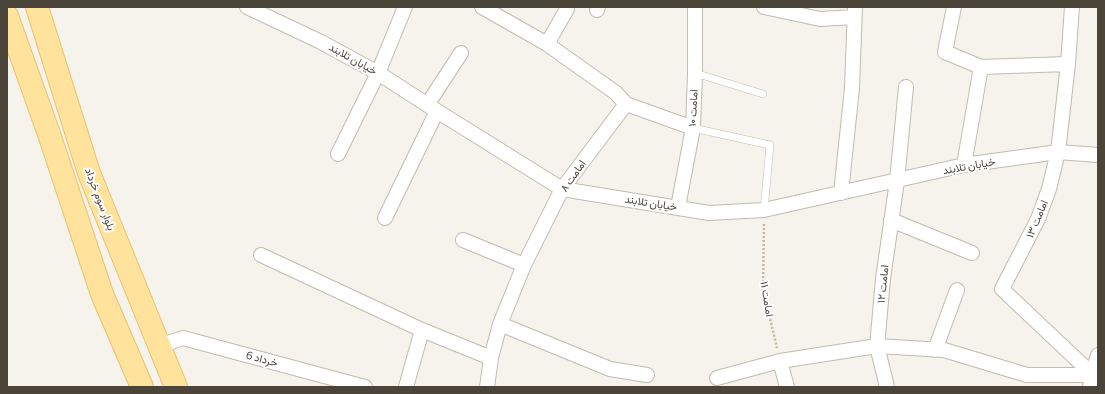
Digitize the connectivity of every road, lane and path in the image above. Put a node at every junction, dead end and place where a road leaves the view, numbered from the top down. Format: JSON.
{"nodes":[{"id":1,"x":37,"y":7,"type":"edge"},
{"id":2,"x":247,"y":7,"type":"edge"},
{"id":3,"x":405,"y":7,"type":"edge"},
{"id":4,"x":482,"y":7,"type":"edge"},
{"id":5,"x":695,"y":7,"type":"edge"},
{"id":6,"x":764,"y":7,"type":"edge"},
{"id":7,"x":954,"y":7,"type":"edge"},
{"id":8,"x":1072,"y":7,"type":"edge"},
{"id":9,"x":566,"y":9,"type":"dead end"},
{"id":10,"x":855,"y":12,"type":"edge"},
{"id":11,"x":7,"y":16,"type":"edge"},
{"id":12,"x":547,"y":44,"type":"junction"},
{"id":13,"x":461,"y":53,"type":"dead end"},
{"id":14,"x":1068,"y":64,"type":"junction"},
{"id":15,"x":981,"y":67,"type":"junction"},
{"id":16,"x":695,"y":72,"type":"junction"},
{"id":17,"x":378,"y":73,"type":"junction"},
{"id":18,"x":906,"y":87,"type":"dead end"},
{"id":19,"x":763,"y":94,"type":"dead end"},
{"id":20,"x":626,"y":104,"type":"junction"},
{"id":21,"x":432,"y":108,"type":"junction"},
{"id":22,"x":693,"y":128,"type":"junction"},
{"id":23,"x":1058,"y":152,"type":"junction"},
{"id":24,"x":338,"y":154,"type":"dead end"},
{"id":25,"x":1098,"y":155,"type":"edge"},
{"id":26,"x":964,"y":165,"type":"junction"},
{"id":27,"x":897,"y":181,"type":"junction"},
{"id":28,"x":562,"y":189,"type":"junction"},
{"id":29,"x":841,"y":193,"type":"junction"},
{"id":30,"x":678,"y":207,"type":"junction"},
{"id":31,"x":764,"y":210,"type":"junction"},
{"id":32,"x":385,"y":218,"type":"dead end"},
{"id":33,"x":891,"y":220,"type":"junction"},
{"id":34,"x":463,"y":240,"type":"dead end"},
{"id":35,"x":972,"y":252,"type":"dead end"},
{"id":36,"x":261,"y":255,"type":"dead end"},
{"id":37,"x":524,"y":265,"type":"junction"},
{"id":38,"x":957,"y":290,"type":"dead end"},
{"id":39,"x":500,"y":324,"type":"junction"},
{"id":40,"x":422,"y":330,"type":"junction"},
{"id":41,"x":159,"y":346,"type":"junction"},
{"id":42,"x":877,"y":346,"type":"junction"},
{"id":43,"x":935,"y":350,"type":"junction"},
{"id":44,"x":1098,"y":355,"type":"edge"},
{"id":45,"x":491,"y":358,"type":"junction"},
{"id":46,"x":780,"y":361,"type":"junction"},
{"id":47,"x":647,"y":375,"type":"dead end"},
{"id":48,"x":717,"y":378,"type":"dead end"},
{"id":49,"x":1093,"y":379,"type":"edge"},
{"id":50,"x":142,"y":387,"type":"edge"},
{"id":51,"x":176,"y":387,"type":"edge"},
{"id":52,"x":365,"y":387,"type":"edge"},
{"id":53,"x":406,"y":387,"type":"edge"},
{"id":54,"x":487,"y":387,"type":"edge"},
{"id":55,"x":787,"y":387,"type":"edge"},
{"id":56,"x":887,"y":387,"type":"edge"}],
"edges":[{"from":1,"to":41,"type":"main road","name":"بلوار سوم خرداد"},
{"from":2,"to":17,"type":"street","name":"خیابان تلابند"},
{"from":3,"to":17,"type":"street"},
{"from":4,"to":12,"type":"street"},
{"from":5,"to":16,"type":"street","name":"امامت ۱۰"},
{"from":6,"to":10,"type":"street"},
{"from":7,"to":15,"type":"street"},
{"from":8,"to":14,"type":"street","name":"امامت ۱۳"},
{"from":9,"to":12,"type":"street"},
{"from":10,"to":29,"type":"street"},
{"from":11,"to":50,"type":"main road"},
{"from":12,"to":20,"type":"street"},
{"from":13,"to":21,"type":"street"},
{"from":14,"to":15,"type":"street"},
{"from":14,"to":23,"type":"street","name":"امامت ۱۳"},
{"from":15,"to":26,"type":"street"},
{"from":16,"to":19,"type":"lane"},
{"from":16,"to":22,"type":"street","name":"امامت ۱۰"},
{"from":17,"to":21,"type":"street","name":"خیابان تلابند"},
{"from":17,"to":24,"type":"street"},
{"from":18,"to":27,"type":"street","name":"امامت ۱۲"},
{"from":20,"to":22,"type":"street"},
{"from":20,"to":28,"type":"street","name":"امامت ۸"},
{"from":21,"to":28,"type":"street","name":"خیابان تلابند"},
{"from":21,"to":32,"type":"street"},
{"from":22,"to":30,"type":"street","name":"امامت ۱۰"},
{"from":22,"to":31,"type":"lane"},
{"from":23,"to":25,"type":"street","name":"خیابان تلابند"},
{"from":23,"to":26,"type":"street","name":"خیابان تلابند"},
{"from":23,"to":49,"type":"street","name":"امامت ۱۳"},
{"from":26,"to":27,"type":"street","name":"خیابان تلابند"},
{"from":27,"to":29,"type":"street","name":"خیابان تلابند"},
{"from":27,"to":33,"type":"street","name":"امامت ۱۲"},
{"from":28,"to":30,"type":"street","name":"خیابان تلابند"},
{"from":28,"to":37,"type":"street","name":"امامت ۸"},
{"from":29,"to":31,"type":"street","name":"خیابان تلابند"},
{"from":30,"to":31,"type":"street","name":"خیابان تلابند"},
{"from":31,"to":46,"type":"path","name":"امامت ۱۱"},
{"from":33,"to":35,"type":"street"},
{"from":33,"to":42,"type":"street","name":"امامت ۱۲"},
{"from":34,"to":37,"type":"street"},
{"from":36,"to":40,"type":"street"},
{"from":37,"to":39,"type":"street","name":"امامت ۸"},
{"from":38,"to":43,"type":"street"},
{"from":39,"to":45,"type":"street","name":"امامت ۸"},
{"from":39,"to":47,"type":"street"},
{"from":40,"to":45,"type":"street"},
{"from":40,"to":53,"type":"street"},
{"from":41,"to":51,"type":"main road","name":"بلوار سوم خرداد"},
{"from":41,"to":52,"type":"street","name":"خرداد 6"},
{"from":42,"to":43,"type":"street"},
{"from":42,"to":46,"type":"street"},
{"from":42,"to":56,"type":"street","name":"امامت ۱۲"},
{"from":43,"to":49,"type":"street"},
{"from":44,"to":49,"type":"street"},
{"from":45,"to":54,"type":"street","name":"امامت ۸"},
{"from":46,"to":48,"type":"street"},
{"from":46,"to":55,"type":"street"}]}
